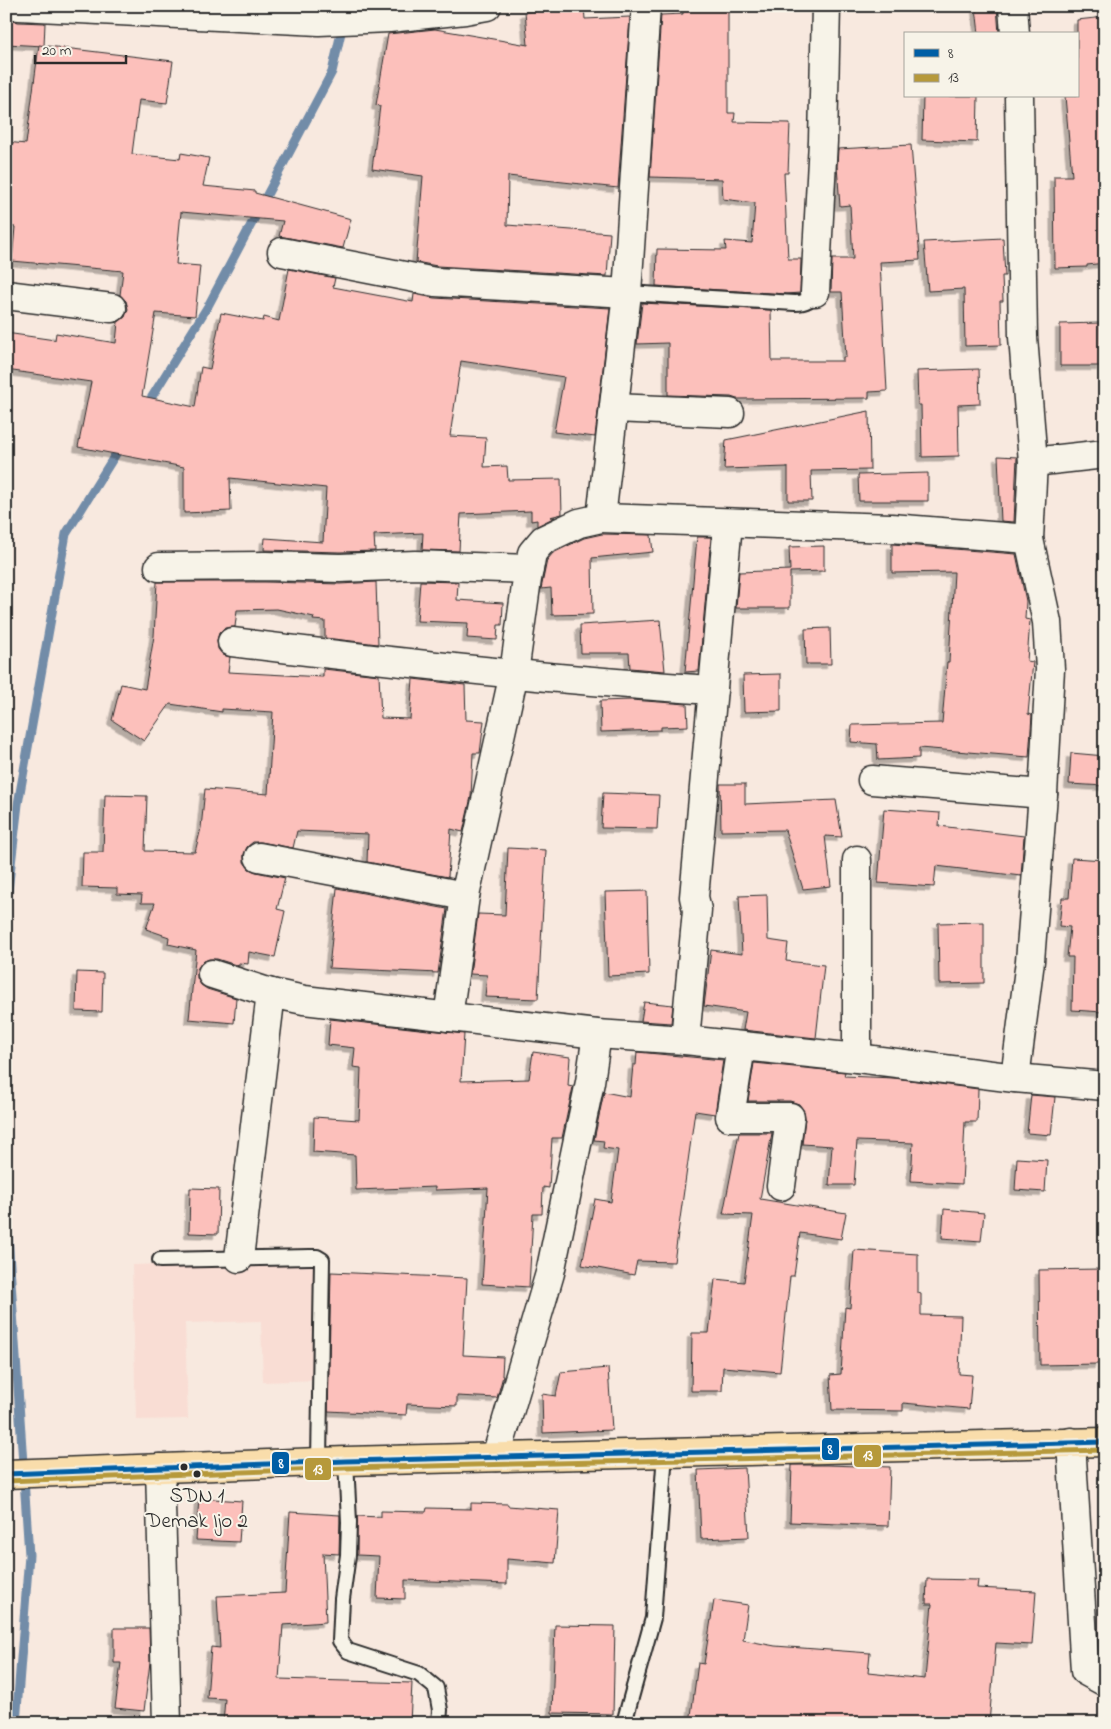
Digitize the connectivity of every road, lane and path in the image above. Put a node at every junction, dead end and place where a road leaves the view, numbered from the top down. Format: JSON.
{"nodes":[{"id":1,"x":19,"y":6,"type":"edge"},
{"id":2,"x":487,"y":6,"type":"edge"},
{"id":3,"x":646,"y":6,"type":"edge"},
{"id":4,"x":826,"y":6,"type":"edge"},
{"id":5,"x":1013,"y":6,"type":"edge"},
{"id":6,"x":307,"y":16,"type":"edge"},
{"id":7,"x":1015,"y":32,"type":"edge"},
{"id":8,"x":1020,"y":98,"type":"edge"},
{"id":9,"x":282,"y":252,"type":"dead end"},
{"id":10,"x":627,"y":292,"type":"junction"},
{"id":11,"x":815,"y":292,"type":"joint"},
{"id":12,"x":6,"y":295,"type":"edge"},
{"id":13,"x":112,"y":308,"type":"dead end"},
{"id":14,"x":614,"y":408,"type":"junction"},
{"id":15,"x":730,"y":413,"type":"dead end"},
{"id":16,"x":1105,"y":454,"type":"edge"},
{"id":17,"x":1033,"y":462,"type":"junction"},
{"id":18,"x":601,"y":518,"type":"junction"},
{"id":19,"x":728,"y":523,"type":"junction"},
{"id":20,"x":1029,"y":540,"type":"junction"},
{"id":21,"x":159,"y":567,"type":"dead end"},
{"id":22,"x":529,"y":569,"type":"junction"},
{"id":23,"x":232,"y":642,"type":"dead end"},
{"id":24,"x":514,"y":672,"type":"junction"},
{"id":25,"x":713,"y":690,"type":"junction"},
{"id":26,"x":872,"y":780,"type":"dead end"},
{"id":27,"x":1043,"y":794,"type":"junction"},
{"id":28,"x":259,"y":857,"type":"dead end"},
{"id":29,"x":857,"y":860,"type":"dead end"},
{"id":30,"x":465,"y":896,"type":"junction"},
{"id":31,"x":212,"y":974,"type":"dead end"},
{"id":32,"x":271,"y":993,"type":"junction"},
{"id":33,"x":448,"y":1017,"type":"junction"},
{"id":34,"x":597,"y":1034,"type":"junction"},
{"id":35,"x":685,"y":1040,"type":"junction"},
{"id":36,"x":741,"y":1046,"type":"junction"},
{"id":37,"x":857,"y":1058,"type":"junction"},
{"id":38,"x":1015,"y":1078,"type":"junction"},
{"id":39,"x":1105,"y":1086,"type":"edge"},
{"id":40,"x":781,"y":1186,"type":"dead end"},
{"id":41,"x":238,"y":1258,"type":"junction"},
{"id":42,"x":160,"y":1260,"type":"dead end"},
{"id":43,"x":1071,"y":1442,"type":"junction"},
{"id":44,"x":1105,"y":1442,"type":"edge"},
{"id":45,"x":665,"y":1453,"type":"junction"},
{"id":46,"x":496,"y":1457,"type":"junction"},
{"id":47,"x":346,"y":1461,"type":"junction"},
{"id":48,"x":319,"y":1462,"type":"junction"},
{"id":49,"x":160,"y":1468,"type":"junction"},
{"id":50,"x":7,"y":1474,"type":"edge"},
{"id":51,"x":1105,"y":1682,"type":"edge"},
{"id":52,"x":167,"y":1723,"type":"edge"},
{"id":53,"x":439,"y":1723,"type":"edge"},
{"id":54,"x":624,"y":1723,"type":"edge"}],
"edges":[{"from":1,"to":6,"type":"street"},
{"from":2,"to":6,"type":"street"},
{"from":3,"to":10,"type":"street"},
{"from":4,"to":11,"type":"street"},
{"from":5,"to":7,"type":"street"},
{"from":8,"to":17,"type":"street"},
{"from":9,"to":10,"type":"street"},
{"from":10,"to":11,"type":"lane"},
{"from":10,"to":14,"type":"street"},
{"from":12,"to":13,"type":"street"},
{"from":14,"to":15,"type":"street"},
{"from":14,"to":18,"type":"street"},
{"from":16,"to":17,"type":"street"},
{"from":17,"to":20,"type":"street"},
{"from":18,"to":19,"type":"street"},
{"from":18,"to":22,"type":"street"},
{"from":19,"to":20,"type":"street"},
{"from":19,"to":25,"type":"street"},
{"from":20,"to":27,"type":"street"},
{"from":21,"to":22,"type":"street"},
{"from":22,"to":24,"type":"street"},
{"from":23,"to":24,"type":"street"},
{"from":24,"to":25,"type":"street"},
{"from":24,"to":30,"type":"street"},
{"from":25,"to":35,"type":"street"},
{"from":26,"to":27,"type":"street"},
{"from":27,"to":38,"type":"street"},
{"from":28,"to":30,"type":"street"},
{"from":29,"to":37,"type":"street"},
{"from":30,"to":33,"type":"street"},
{"from":31,"to":32,"type":"street"},
{"from":32,"to":33,"type":"street"},
{"from":32,"to":41,"type":"street"},
{"from":33,"to":34,"type":"street"},
{"from":34,"to":35,"type":"street"},
{"from":34,"to":46,"type":"street"},
{"from":35,"to":36,"type":"street"},
{"from":36,"to":37,"type":"street"},
{"from":36,"to":40,"type":"street"},
{"from":37,"to":38,"type":"street"},
{"from":38,"to":39,"type":"street"},
{"from":41,"to":42,"type":"lane"},
{"from":41,"to":48,"type":"lane"},
{"from":43,"to":44,"type":"main road"},
{"from":43,"to":45,"type":"main road"},
{"from":43,"to":51,"type":"street"},
{"from":45,"to":46,"type":"main road"},
{"from":45,"to":54,"type":"lane"},
{"from":46,"to":47,"type":"main road"},
{"from":47,"to":48,"type":"main road"},
{"from":47,"to":53,"type":"lane"},
{"from":48,"to":49,"type":"main road"},
{"from":49,"to":50,"type":"main road"},
{"from":49,"to":52,"type":"street"}]}
